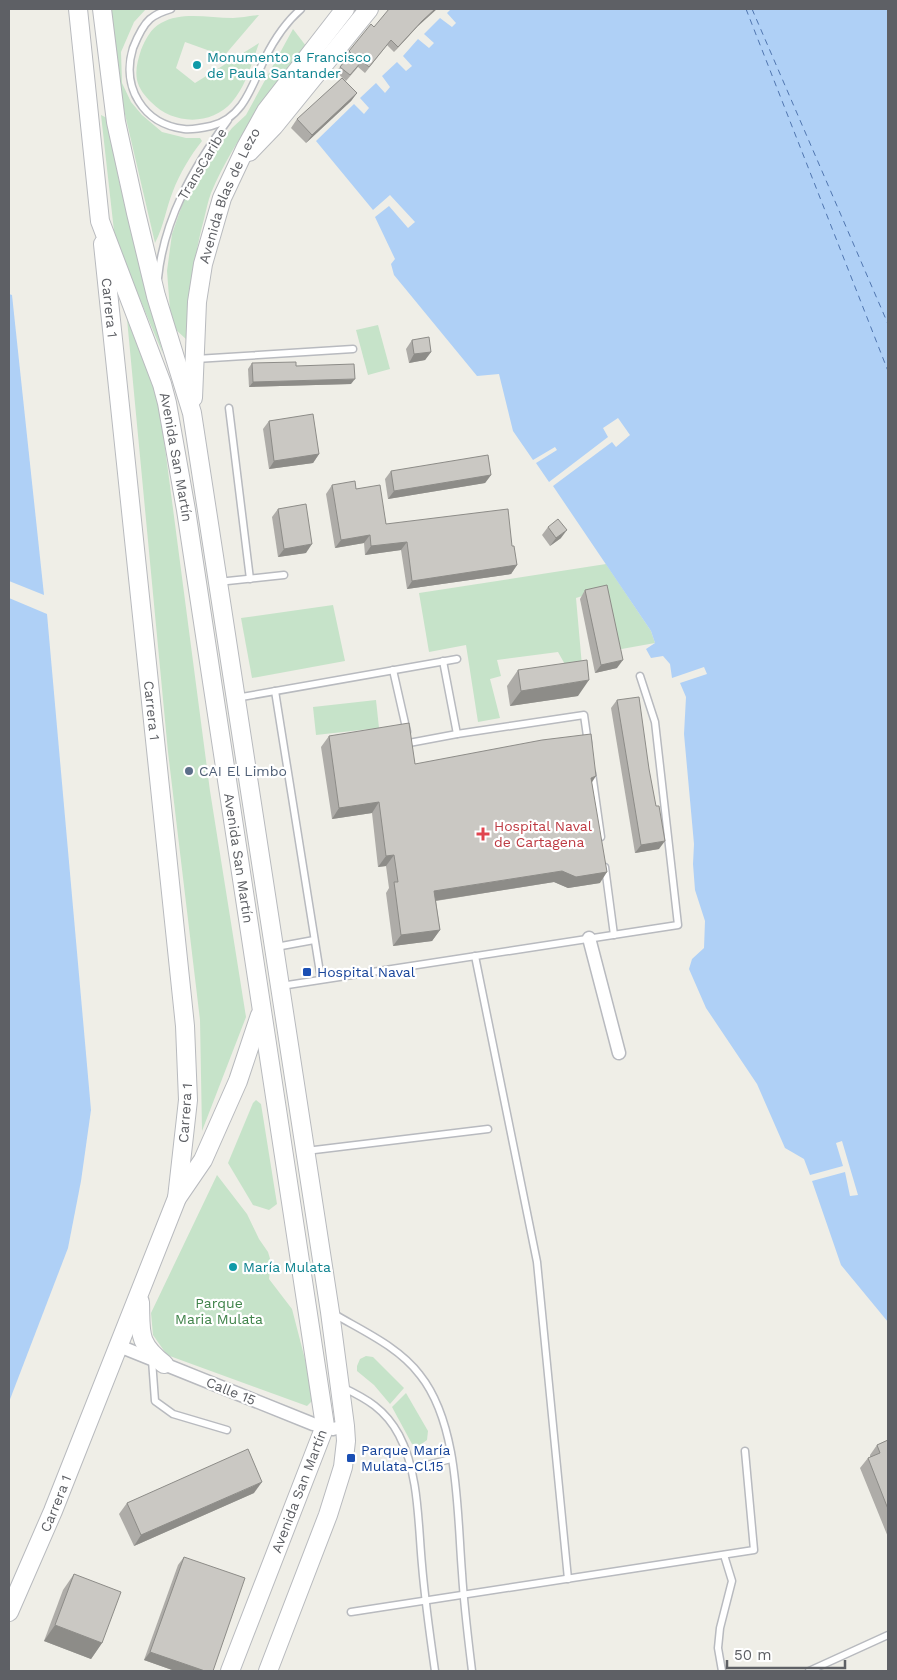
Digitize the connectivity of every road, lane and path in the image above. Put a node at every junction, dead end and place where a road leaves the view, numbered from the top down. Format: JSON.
{"nodes":[{"id":1,"x":78,"y":9,"type":"edge"},
{"id":2,"x":102,"y":9,"type":"edge"},
{"id":3,"x":171,"y":9,"type":"edge"},
{"id":4,"x":301,"y":9,"type":"edge"},
{"id":5,"x":345,"y":9,"type":"edge"},
{"id":6,"x":368,"y":9,"type":"edge"},
{"id":7,"x":228,"y":119,"type":"junction"},
{"id":8,"x":237,"y":165,"type":"junction"},
{"id":9,"x":100,"y":221,"type":"junction"},
{"id":10,"x":156,"y":296,"type":"junction"},
{"id":11,"x":353,"y":348,"type":"dead end"},
{"id":12,"x":194,"y":359,"type":"junction"},
{"id":13,"x":166,"y":361,"type":"junction"},
{"id":14,"x":229,"y":408,"type":"dead end"},
{"id":15,"x":192,"y":413,"type":"junction"},
{"id":16,"x":284,"y":575,"type":"dead end"},
{"id":17,"x":250,"y":578,"type":"junction"},
{"id":18,"x":218,"y":582,"type":"junction"},
{"id":19,"x":457,"y":659,"type":"dead end"},
{"id":20,"x":443,"y":661,"type":"junction"},
{"id":21,"x":393,"y":670,"type":"junction"},
{"id":22,"x":640,"y":676,"type":"dead end"},
{"id":23,"x":275,"y":691,"type":"junction"},
{"id":24,"x":236,"y":698,"type":"junction"},
{"id":25,"x":456,"y":734,"type":"junction"},
{"id":26,"x":409,"y":743,"type":"junction"},
{"id":27,"x":411,"y":751,"type":"edge"},
{"id":28,"x":589,"y":754,"type":"edge"},
{"id":29,"x":591,"y":763,"type":"edge"},
{"id":30,"x":602,"y":849,"type":"edge"},
{"id":31,"x":604,"y":858,"type":"edge"},
{"id":32,"x":614,"y":935,"type":"junction"},
{"id":33,"x":589,"y":938,"type":"junction"},
{"id":34,"x":314,"y":940,"type":"junction"},
{"id":35,"x":274,"y":947,"type":"junction"},
{"id":36,"x":475,"y":956,"type":"junction"},
{"id":37,"x":321,"y":980,"type":"junction"},
{"id":38,"x":280,"y":986,"type":"junction"},
{"id":39,"x":261,"y":1012,"type":"junction"},
{"id":40,"x":619,"y":1053,"type":"dead end"},
{"id":41,"x":488,"y":1128,"type":"dead end"},
{"id":42,"x":306,"y":1152,"type":"junction"},
{"id":43,"x":177,"y":1198,"type":"junction"},
{"id":44,"x":139,"y":1296,"type":"junction"},
{"id":45,"x":330,"y":1312,"type":"junction"},
{"id":46,"x":119,"y":1346,"type":"junction"},
{"id":47,"x":158,"y":1362,"type":"junction"},
{"id":48,"x":341,"y":1386,"type":"junction"},
{"id":49,"x":325,"y":1426,"type":"junction"},
{"id":50,"x":345,"y":1426,"type":"junction"},
{"id":51,"x":227,"y":1430,"type":"dead end"},
{"id":52,"x":745,"y":1450,"type":"dead end"},
{"id":53,"x":452,"y":1459,"type":"junction"},
{"id":54,"x":411,"y":1470,"type":"junction"},
{"id":55,"x":724,"y":1555,"type":"junction"},
{"id":56,"x":568,"y":1579,"type":"junction"},
{"id":57,"x":463,"y":1595,"type":"junction"},
{"id":58,"x":425,"y":1601,"type":"junction"},
{"id":59,"x":9,"y":1612,"type":"edge"},
{"id":60,"x":351,"y":1612,"type":"dead end"},
{"id":61,"x":888,"y":1635,"type":"edge"},
{"id":62,"x":230,"y":1671,"type":"edge"},
{"id":63,"x":268,"y":1671,"type":"edge"},
{"id":64,"x":435,"y":1671,"type":"edge"},
{"id":65,"x":472,"y":1671,"type":"edge"},
{"id":66,"x":722,"y":1671,"type":"edge"},
{"id":67,"x":809,"y":1671,"type":"edge"}],
"edges":[{"from":1,"to":9,"type":"main road","name":"Avenida San Martín"},
{"from":2,"to":10,"type":"main road","name":"Avenida San Martín"},
{"from":3,"to":7,"type":"lane","name":"TransCaribe"},
{"from":4,"to":7,"type":"lane","name":"TransCaribe"},
{"from":5,"to":8,"type":"main road","name":"Avenida Blas de Lezo"},
{"from":6,"to":8,"type":"main road"},
{"from":7,"to":10,"type":"lane","name":"TransCaribe"},
{"from":8,"to":12,"type":"main road","name":"Avenida Blas de Lezo"},
{"from":9,"to":13,"type":"main road","name":"Avenida San Martín"},
{"from":9,"to":43,"type":"main road","name":"Carrera 1"},
{"from":10,"to":13,"type":"main road","name":"Avenida San Martín"},
{"from":11,"to":12,"type":"lane"},
{"from":12,"to":13,"type":"lane"},
{"from":12,"to":15,"type":"main road","name":"Avenida Blas de Lezo"},
{"from":13,"to":15,"type":"main road","name":"Avenida San Martín"},
{"from":13,"to":39,"type":"main road","name":"Avenida San Martín"},
{"from":14,"to":17,"type":"lane"},
{"from":15,"to":18,"type":"main road","name":"Avenida San Martín"},
{"from":16,"to":17,"type":"lane"},
{"from":17,"to":18,"type":"lane"},
{"from":18,"to":24,"type":"main road","name":"Avenida San Martín"},
{"from":19,"to":20,"type":"lane"},
{"from":20,"to":21,"type":"lane"},
{"from":20,"to":25,"type":"lane"},
{"from":21,"to":23,"type":"lane"},
{"from":21,"to":26,"type":"lane"},
{"from":22,"to":32,"type":"lane"},
{"from":23,"to":24,"type":"lane"},
{"from":23,"to":34,"type":"lane"},
{"from":24,"to":35,"type":"main road","name":"Avenida San Martín"},
{"from":25,"to":26,"type":"lane"},
{"from":25,"to":28,"type":"lane"},
{"from":26,"to":27,"type":"lane"},
{"from":29,"to":30,"type":"lane"},
{"from":31,"to":32,"type":"lane"},
{"from":32,"to":33,"type":"lane"},
{"from":33,"to":36,"type":"lane"},
{"from":33,"to":40,"type":"street"},
{"from":34,"to":35,"type":"lane"},
{"from":34,"to":37,"type":"lane"},
{"from":35,"to":38,"type":"main road","name":"Avenida San Martín"},
{"from":36,"to":37,"type":"lane"},
{"from":36,"to":56,"type":"lane"},
{"from":37,"to":38,"type":"lane"},
{"from":38,"to":39,"type":"main road","name":"Carrera 1"},
{"from":38,"to":42,"type":"main road","name":"Avenida San Martín"},
{"from":39,"to":43,"type":"main road","name":"Carrera 1"},
{"from":39,"to":49,"type":"main road","name":"Avenida San Martín"},
{"from":41,"to":42,"type":"lane"},
{"from":42,"to":45,"type":"main road","name":"Avenida San Martín"},
{"from":43,"to":44,"type":"main road","name":"Carrera 1"},
{"from":44,"to":46,"type":"main road","name":"Carrera 1"},
{"from":44,"to":47,"type":"main road"},
{"from":45,"to":48,"type":"main road","name":"Avenida San Martín"},
{"from":45,"to":53,"type":"lane"},
{"from":46,"to":47,"type":"street","name":"Calle 15"},
{"from":46,"to":59,"type":"main road","name":"Carrera 1"},
{"from":47,"to":49,"type":"street","name":"Calle 15"},
{"from":47,"to":51,"type":"lane"},
{"from":48,"to":50,"type":"main road","name":"Avenida San Martín"},
{"from":48,"to":54,"type":"lane"},
{"from":49,"to":50,"type":"street","name":"Calle 15"},
{"from":49,"to":62,"type":"main road","name":"Avenida San Martín"},
{"from":50,"to":63,"type":"main road","name":"Avenida San Martín"},
{"from":52,"to":55,"type":"lane"},
{"from":53,"to":54,"type":"lane"},
{"from":53,"to":57,"type":"lane"},
{"from":54,"to":58,"type":"lane"},
{"from":55,"to":56,"type":"lane"},
{"from":55,"to":66,"type":"lane"},
{"from":56,"to":57,"type":"lane"},
{"from":57,"to":58,"type":"lane"},
{"from":57,"to":65,"type":"lane"},
{"from":58,"to":60,"type":"lane"},
{"from":58,"to":64,"type":"lane"},
{"from":61,"to":67,"type":"lane"}]}
